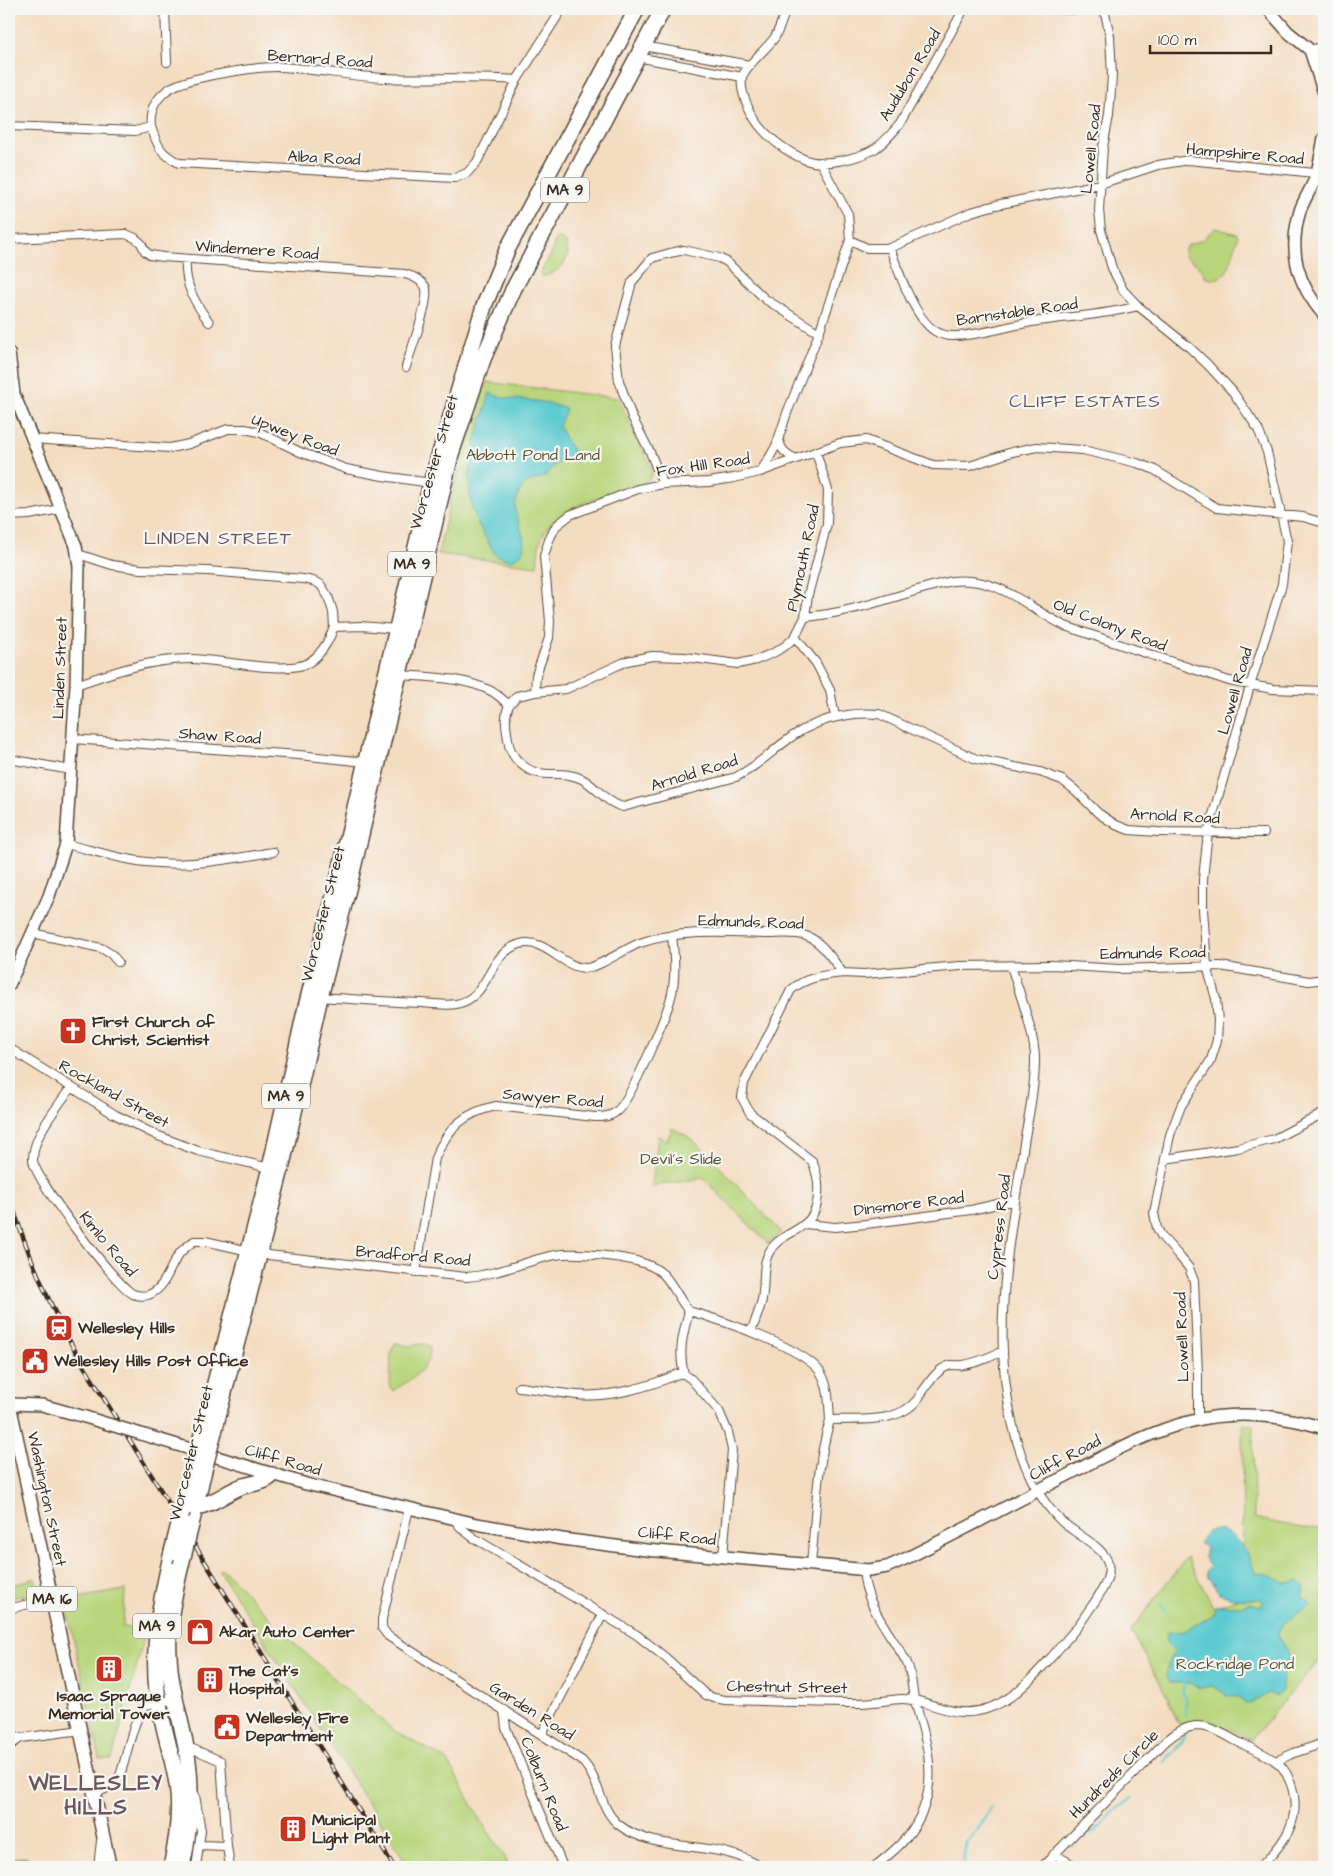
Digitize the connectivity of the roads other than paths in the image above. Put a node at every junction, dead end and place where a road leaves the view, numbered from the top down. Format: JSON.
{"nodes":[{"id":1,"x":165,"y":9,"type":"edge"},
{"id":2,"x":562,"y":9,"type":"edge"},
{"id":3,"x":637,"y":9,"type":"edge"},
{"id":4,"x":663,"y":9,"type":"edge"},
{"id":5,"x":786,"y":9,"type":"edge"},
{"id":6,"x":964,"y":9,"type":"edge"},
{"id":7,"x":1049,"y":9,"type":"edge"},
{"id":8,"x":1104,"y":9,"type":"edge"},
{"id":9,"x":1268,"y":9,"type":"edge"},
{"id":10,"x":1324,"y":46,"type":"edge"},
{"id":11,"x":1310,"y":50,"type":"junction"},
{"id":12,"x":640,"y":51,"type":"junction"},
{"id":13,"x":167,"y":62,"type":"dead end"},
{"id":14,"x":750,"y":64,"type":"junction"},
{"id":15,"x":742,"y":77,"type":"junction"},
{"id":16,"x":517,"y":80,"type":"junction"},
{"id":17,"x":1324,"y":93,"type":"edge"},
{"id":18,"x":587,"y":100,"type":"junction"},
{"id":19,"x":605,"y":116,"type":"junction"},
{"id":20,"x":9,"y":126,"type":"edge"},
{"id":21,"x":151,"y":127,"type":"junction"},
{"id":22,"x":1324,"y":138,"type":"edge"},
{"id":23,"x":820,"y":162,"type":"junction"},
{"id":24,"x":1321,"y":174,"type":"edge"},
{"id":25,"x":1100,"y":184,"type":"junction"},
{"id":26,"x":9,"y":240,"type":"edge"},
{"id":27,"x":850,"y":240,"type":"junction"},
{"id":28,"x":890,"y":248,"type":"junction"},
{"id":29,"x":186,"y":259,"type":"junction"},
{"id":30,"x":1138,"y":306,"type":"junction"},
{"id":31,"x":1324,"y":314,"type":"edge"},
{"id":32,"x":208,"y":322,"type":"dead end"},
{"id":33,"x":819,"y":333,"type":"junction"},
{"id":34,"x":9,"y":353,"type":"edge"},
{"id":35,"x":406,"y":367,"type":"dead end"},
{"id":36,"x":779,"y":436,"type":"junction"},
{"id":37,"x":31,"y":439,"type":"junction"},
{"id":38,"x":816,"y":452,"type":"junction"},
{"id":39,"x":796,"y":459,"type":"junction"},
{"id":40,"x":760,"y":472,"type":"junction"},
{"id":41,"x":432,"y":483,"type":"junction"},
{"id":42,"x":663,"y":484,"type":"junction"},
{"id":43,"x":60,"y":509,"type":"junction"},
{"id":44,"x":9,"y":516,"type":"edge"},
{"id":45,"x":1282,"y":516,"type":"junction"},
{"id":46,"x":1324,"y":523,"type":"edge"},
{"id":47,"x":78,"y":554,"type":"junction"},
{"id":48,"x":806,"y":617,"type":"junction"},
{"id":49,"x":334,"y":627,"type":"junction"},
{"id":50,"x":396,"y":629,"type":"junction"},
{"id":51,"x":795,"y":637,"type":"junction"},
{"id":52,"x":398,"y":675,"type":"junction"},
{"id":53,"x":76,"y":685,"type":"junction"},
{"id":54,"x":1250,"y":686,"type":"junction"},
{"id":55,"x":1324,"y":691,"type":"edge"},
{"id":56,"x":535,"y":692,"type":"junction"},
{"id":57,"x":509,"y":705,"type":"junction"},
{"id":58,"x":836,"y":717,"type":"junction"},
{"id":59,"x":73,"y":739,"type":"junction"},
{"id":60,"x":9,"y":759,"type":"edge"},
{"id":61,"x":366,"y":762,"type":"junction"},
{"id":62,"x":72,"y":770,"type":"junction"},
{"id":63,"x":1208,"y":832,"type":"junction"},
{"id":64,"x":1264,"y":833,"type":"dead end"},
{"id":65,"x":66,"y":844,"type":"junction"},
{"id":66,"x":274,"y":852,"type":"dead end"},
{"id":67,"x":32,"y":933,"type":"junction"},
{"id":68,"x":672,"y":935,"type":"junction"},
{"id":69,"x":118,"y":962,"type":"dead end"},
{"id":70,"x":1012,"y":966,"type":"junction"},
{"id":71,"x":1207,"y":966,"type":"junction"},
{"id":72,"x":843,"y":973,"type":"junction"},
{"id":73,"x":1324,"y":979,"type":"edge"},
{"id":74,"x":9,"y":985,"type":"edge"},
{"id":75,"x":320,"y":997,"type":"junction"},
{"id":76,"x":9,"y":1048,"type":"edge"},
{"id":77,"x":71,"y":1087,"type":"junction"},
{"id":78,"x":1324,"y":1113,"type":"edge"},
{"id":79,"x":1165,"y":1159,"type":"junction"},
{"id":80,"x":270,"y":1168,"type":"junction"},
{"id":81,"x":1015,"y":1200,"type":"junction"},
{"id":82,"x":805,"y":1224,"type":"junction"},
{"id":83,"x":254,"y":1253,"type":"junction"},
{"id":84,"x":416,"y":1272,"type":"junction"},
{"id":85,"x":689,"y":1312,"type":"junction"},
{"id":86,"x":751,"y":1332,"type":"junction"},
{"id":87,"x":1003,"y":1351,"type":"junction"},
{"id":88,"x":684,"y":1374,"type":"junction"},
{"id":89,"x":519,"y":1387,"type":"dead end"},
{"id":90,"x":9,"y":1403,"type":"edge"},
{"id":91,"x":1198,"y":1419,"type":"junction"},
{"id":92,"x":830,"y":1420,"type":"junction"},
{"id":93,"x":11,"y":1424,"type":"edge"},
{"id":94,"x":1324,"y":1428,"type":"edge"},
{"id":95,"x":272,"y":1475,"type":"junction"},
{"id":96,"x":1038,"y":1490,"type":"junction"},
{"id":97,"x":409,"y":1509,"type":"junction"},
{"id":98,"x":189,"y":1510,"type":"junction"},
{"id":99,"x":454,"y":1520,"type":"junction"},
{"id":100,"x":723,"y":1556,"type":"junction"},
{"id":101,"x":176,"y":1558,"type":"junction"},
{"id":102,"x":811,"y":1564,"type":"junction"},
{"id":103,"x":863,"y":1569,"type":"junction"},
{"id":104,"x":52,"y":1598,"type":"junction"},
{"id":105,"x":9,"y":1609,"type":"edge"},
{"id":106,"x":603,"y":1614,"type":"junction"},
{"id":107,"x":176,"y":1700,"type":"junction"},
{"id":108,"x":914,"y":1700,"type":"junction"},
{"id":109,"x":159,"y":1702,"type":"junction"},
{"id":110,"x":504,"y":1710,"type":"junction"},
{"id":111,"x":81,"y":1730,"type":"junction"},
{"id":112,"x":9,"y":1734,"type":"edge"},
{"id":113,"x":542,"y":1734,"type":"junction"},
{"id":114,"x":21,"y":1738,"type":"junction"},
{"id":115,"x":1324,"y":1743,"type":"edge"},
{"id":116,"x":9,"y":1746,"type":"edge"},
{"id":117,"x":186,"y":1748,"type":"junction"},
{"id":118,"x":170,"y":1750,"type":"junction"},
{"id":119,"x":1276,"y":1761,"type":"junction"},
{"id":120,"x":188,"y":1769,"type":"junction"},
{"id":121,"x":95,"y":1794,"type":"junction"},
{"id":122,"x":102,"y":1826,"type":"junction"},
{"id":123,"x":200,"y":1844,"type":"junction"},
{"id":124,"x":227,"y":1846,"type":"junction"},
{"id":125,"x":1054,"y":1854,"type":"junction"},
{"id":126,"x":98,"y":1867,"type":"edge"},
{"id":127,"x":110,"y":1867,"type":"edge"},
{"id":128,"x":171,"y":1867,"type":"edge"},
{"id":129,"x":182,"y":1867,"type":"edge"},
{"id":130,"x":196,"y":1867,"type":"edge"},
{"id":131,"x":230,"y":1867,"type":"edge"},
{"id":132,"x":563,"y":1867,"type":"edge"},
{"id":133,"x":761,"y":1867,"type":"edge"},
{"id":134,"x":874,"y":1867,"type":"edge"},
{"id":135,"x":1042,"y":1867,"type":"edge"},
{"id":136,"x":1077,"y":1867,"type":"edge"},
{"id":137,"x":1260,"y":1867,"type":"edge"}],
"edges":[{"from":1,"to":13,"type":"street"},
{"from":2,"to":16,"type":"street","name":"Alba Road"},
{"from":3,"to":18,"type":"highway","name":"Worcester Street","number":"MA 9"},
{"from":4,"to":12,"type":"highway","name":"Worcester Street","number":"MA 9"},
{"from":5,"to":14,"type":"street"},
{"from":6,"to":23,"type":"street","name":"Audubon Road"},
{"from":7,"to":8,"type":"street"},
{"from":8,"to":25,"type":"street","name":"Lowell Road"},
{"from":9,"to":11,"type":"street"},
{"from":10,"to":11,"type":"street"},
{"from":11,"to":17,"type":"street"},
{"from":12,"to":14,"type":"street"},
{"from":12,"to":15,"type":"street"},
{"from":12,"to":19,"type":"highway","name":"Worcester Street","number":"MA 9"},
{"from":14,"to":15,"type":"street"},
{"from":15,"to":23,"type":"street","name":"Audubon Road"},
{"from":16,"to":21,"type":"street","name":"Bernard Road"},
{"from":16,"to":21,"type":"street","name":"Alba Road"},
{"from":18,"to":19,"type":"highway"},
{"from":18,"to":41,"type":"highway","name":"Worcester Street","number":"MA 9"},
{"from":19,"to":52,"type":"highway","name":"Worcester Street","number":"MA 9"},
{"from":20,"to":21,"type":"street"},
{"from":22,"to":24,"type":"street"},
{"from":23,"to":27,"type":"street","name":"Fox Hill Road"},
{"from":24,"to":25,"type":"street","name":"Hampshire Road"},
{"from":24,"to":31,"type":"street"},
{"from":25,"to":28,"type":"street","name":"Hampshire Road"},
{"from":25,"to":30,"type":"street","name":"Lowell Road"},
{"from":26,"to":29,"type":"street","name":"Windemere Road"},
{"from":27,"to":28,"type":"street","name":"Hampshire Road"},
{"from":27,"to":33,"type":"street","name":"Fox Hill Road"},
{"from":28,"to":30,"type":"street","name":"Barnstable Road"},
{"from":29,"to":32,"type":"street"},
{"from":29,"to":35,"type":"street","name":"Windemere Road"},
{"from":30,"to":45,"type":"street","name":"Lowell Road"},
{"from":33,"to":36,"type":"street","name":"Fox Hill Road"},
{"from":33,"to":42,"type":"street"},
{"from":34,"to":37,"type":"street","name":"Linden Street"},
{"from":36,"to":39,"type":"street"},
{"from":36,"to":40,"type":"street","name":"Fox Hill Road"},
{"from":37,"to":41,"type":"street","name":"Upwey Road"},
{"from":37,"to":43,"type":"street","name":"Linden Street"},
{"from":38,"to":39,"type":"street"},
{"from":38,"to":45,"type":"street"},
{"from":38,"to":48,"type":"street","name":"Plymouth Road"},
{"from":39,"to":40,"type":"street"},
{"from":40,"to":42,"type":"street","name":"Fox Hill Road"},
{"from":41,"to":50,"type":"highway","name":"Worcester Street","number":"MA 9"},
{"from":42,"to":56,"type":"street","name":"Fox Hill Road"},
{"from":43,"to":44,"type":"street"},
{"from":43,"to":47,"type":"street","name":"Linden Street"},
{"from":45,"to":46,"type":"street"},
{"from":45,"to":54,"type":"street","name":"Lowell Road"},
{"from":47,"to":49,"type":"street"},
{"from":47,"to":53,"type":"street","name":"Linden Street"},
{"from":48,"to":51,"type":"street","name":"Plymouth Road"},
{"from":48,"to":54,"type":"street","name":"Old Colony Road"},
{"from":49,"to":50,"type":"street"},
{"from":49,"to":53,"type":"street"},
{"from":50,"to":61,"type":"highway","name":"Worcester Street","number":"MA 9"},
{"from":51,"to":56,"type":"street"},
{"from":51,"to":58,"type":"street"},
{"from":52,"to":57,"type":"street"},
{"from":52,"to":75,"type":"highway","name":"Worcester Street","number":"MA 9"},
{"from":53,"to":59,"type":"street","name":"Linden Street"},
{"from":54,"to":55,"type":"street","name":"Old Colony Road"},
{"from":54,"to":63,"type":"street","name":"Lowell Road"},
{"from":56,"to":57,"type":"street"},
{"from":57,"to":58,"type":"street","name":"Arnold Road"},
{"from":58,"to":63,"type":"street","name":"Arnold Road"},
{"from":59,"to":61,"type":"street","name":"Shaw Road"},
{"from":59,"to":62,"type":"street","name":"Linden Street"},
{"from":60,"to":62,"type":"street"},
{"from":61,"to":80,"type":"highway","name":"Worcester Street","number":"MA 9"},
{"from":62,"to":65,"type":"street","name":"Linden Street"},
{"from":63,"to":64,"type":"street","name":"Arnold Road"},
{"from":63,"to":71,"type":"street","name":"Lowell Road"},
{"from":65,"to":66,"type":"street"},
{"from":65,"to":67,"type":"street","name":"Linden Street"},
{"from":67,"to":69,"type":"street"},
{"from":67,"to":74,"type":"street","name":"Linden Street"},
{"from":68,"to":72,"type":"street","name":"Edmunds Road"},
{"from":68,"to":75,"type":"street","name":"Edmunds Road"},
{"from":68,"to":84,"type":"street","name":"Sawyer Road"},
{"from":70,"to":71,"type":"street","name":"Edmunds Road"},
{"from":70,"to":72,"type":"street","name":"Edmunds Road"},
{"from":70,"to":81,"type":"street","name":"Cypress Road"},
{"from":71,"to":73,"type":"street","name":"Edmunds Road"},
{"from":71,"to":79,"type":"street","name":"Lowell Road"},
{"from":72,"to":82,"type":"street"},
{"from":75,"to":83,"type":"highway","name":"Worcester Street","number":"MA 9"},
{"from":76,"to":77,"type":"street","name":"Rockland Street"},
{"from":77,"to":80,"type":"street","name":"Rockland Street"},
{"from":77,"to":83,"type":"street","name":"Kimlo Road"},
{"from":78,"to":79,"type":"street"},
{"from":79,"to":91,"type":"street","name":"Lowell Road"},
{"from":80,"to":83,"type":"highway","name":"Worcester Street","number":"MA 9"},
{"from":81,"to":82,"type":"street","name":"Dinsmore Road"},
{"from":81,"to":87,"type":"street","name":"Cypress Road"},
{"from":82,"to":86,"type":"street"},
{"from":83,"to":84,"type":"street","name":"Bradford Road"},
{"from":83,"to":98,"type":"highway","name":"Worcester Street","number":"MA 9","bridge":true},
{"from":84,"to":85,"type":"street","name":"Bradford Road"},
{"from":85,"to":86,"type":"street"},
{"from":85,"to":88,"type":"street"},
{"from":86,"to":92,"type":"street"},
{"from":87,"to":92,"type":"street"},
{"from":87,"to":96,"type":"street","name":"Cypress Road"},
{"from":88,"to":89,"type":"street"},
{"from":88,"to":100,"type":"street"},
{"from":90,"to":93,"type":"main road","name":"Washington Street","number":"MA 16"},
{"from":90,"to":95,"type":"street","name":"Cliff Road","bridge":true},
{"from":91,"to":94,"type":"street","name":"Cliff Road"},
{"from":91,"to":96,"type":"street","name":"Cliff Road"},
{"from":92,"to":102,"type":"street"},
{"from":93,"to":104,"type":"main road","name":"Washington Street","number":"MA 16"},
{"from":95,"to":97,"type":"street","name":"Cliff Road"},
{"from":95,"to":98,"type":"highway"},
{"from":96,"to":103,"type":"street","name":"Cliff Road"},
{"from":96,"to":108,"type":"street","name":"Chestnut Street"},
{"from":97,"to":99,"type":"street","name":"Cliff Road"},
{"from":97,"to":110,"type":"street","name":"Garden Road"},
{"from":98,"to":101,"type":"highway","name":"Worcester Street","number":"MA 9","bridge":true},
{"from":98,"to":101,"type":"highway","name":"Worcester Street","number":"MA 9","bridge":true},
{"from":99,"to":100,"type":"street","name":"Cliff Road"},
{"from":99,"to":106,"type":"street","name":"Chestnut Street"},
{"from":100,"to":102,"type":"street","name":"Cliff Road"},
{"from":101,"to":107,"type":"highway","name":"Worcester Street","number":"MA 9"},
{"from":101,"to":109,"type":"highway","name":"Worcester Street","number":"MA 9"},
{"from":102,"to":103,"type":"street","name":"Cliff Road"},
{"from":103,"to":108,"type":"street"},
{"from":104,"to":105,"type":"street"},
{"from":104,"to":111,"type":"main road","name":"Washington Street","number":"MA 16"},
{"from":106,"to":108,"type":"street","name":"Chestnut Street"},
{"from":106,"to":113,"type":"street"},
{"from":107,"to":109,"type":"street"},
{"from":107,"to":117,"type":"highway","name":"Worcester Street","number":"MA 9"},
{"from":108,"to":134,"type":"street"},
{"from":109,"to":118,"type":"highway","name":"Worcester Street","number":"MA 9"},
{"from":109,"to":121,"type":"street"},
{"from":110,"to":113,"type":"street","name":"Garden Road"},
{"from":110,"to":132,"type":"street","name":"Colburn Road"},
{"from":111,"to":114,"type":"street"},
{"from":111,"to":121,"type":"main road","name":"Washington Street","number":"MA 16"},
{"from":112,"to":114,"type":"street"},
{"from":113,"to":133,"type":"street","name":"Garden Road"},
{"from":114,"to":116,"type":"street"},
{"from":115,"to":119,"type":"street"},
{"from":117,"to":118,"type":"street"},
{"from":117,"to":120,"type":"highway","name":"Worcester Street","number":"MA 9"},
{"from":117,"to":124,"type":"street"},
{"from":118,"to":128,"type":"highway","name":"Worcester Street","number":"MA 9"},
{"from":119,"to":125,"type":"street","name":"Hundreds Circle"},
{"from":119,"to":137,"type":"street"},
{"from":120,"to":123,"type":"street"},
{"from":120,"to":129,"type":"highway","name":"Worcester Street","number":"MA 9"},
{"from":121,"to":122,"type":"main road","name":"Washington Street","number":"MA 16"},
{"from":122,"to":126,"type":"street"},
{"from":122,"to":127,"type":"main road","name":"Washington Street","number":"MA 16"},
{"from":123,"to":124,"type":"street"},
{"from":123,"to":130,"type":"street"},
{"from":124,"to":131,"type":"street"},
{"from":125,"to":135,"type":"street","name":"Hundreds Circle"},
{"from":125,"to":136,"type":"street"}]}
